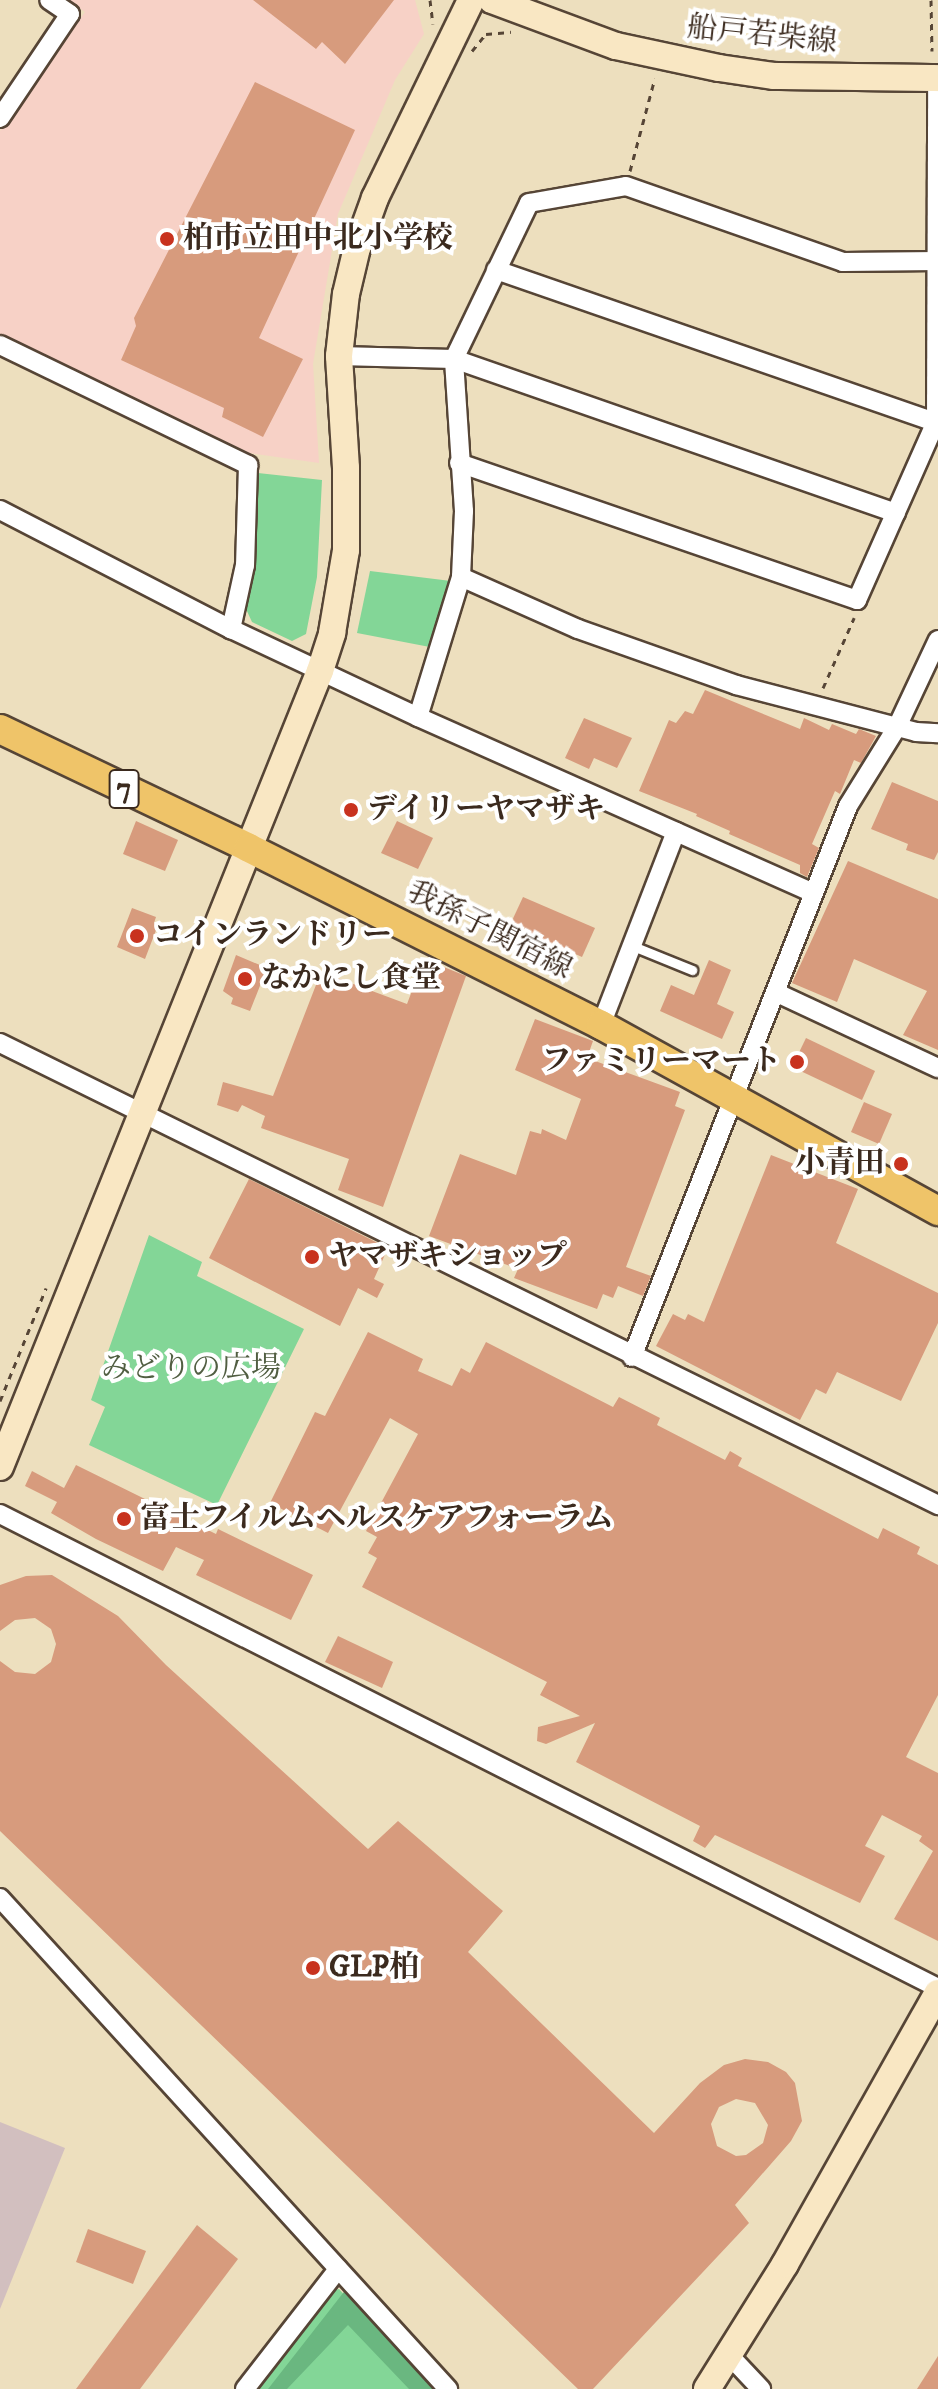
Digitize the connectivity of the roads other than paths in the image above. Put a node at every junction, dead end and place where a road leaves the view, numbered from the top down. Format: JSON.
{"nodes":[{"id":1,"x":49,"y":0,"type":"edge"},
{"id":2,"x":471,"y":0,"type":"edge"},
{"id":3,"x":492,"y":0,"type":"edge"},
{"id":4,"x":938,"y":78,"type":"edge"},
{"id":5,"x":0,"y":118,"type":"edge"},
{"id":6,"x":937,"y":261,"type":"edge"},
{"id":7,"x":496,"y":270,"type":"junction"},
{"id":8,"x":0,"y":345,"type":"edge"},
{"id":9,"x":339,"y":356,"type":"junction"},
{"id":10,"x":454,"y":359,"type":"junction"},
{"id":11,"x":936,"y":422,"type":"junction"},
{"id":12,"x":459,"y":463,"type":"junction"},
{"id":13,"x":0,"y":510,"type":"edge"},
{"id":14,"x":896,"y":513,"type":"junction"},
{"id":15,"x":461,"y":577,"type":"junction"},
{"id":16,"x":231,"y":629,"type":"junction"},
{"id":17,"x":938,"y":640,"type":"edge"},
{"id":18,"x":320,"y":671,"type":"junction"},
{"id":19,"x":418,"y":717,"type":"junction"},
{"id":20,"x":897,"y":727,"type":"junction"},
{"id":21,"x":0,"y":729,"type":"edge"},
{"id":22,"x":938,"y":733,"type":"edge"},
{"id":23,"x":676,"y":832,"type":"junction"},
{"id":24,"x":249,"y":848,"type":"junction"},
{"id":25,"x":814,"y":893,"type":"junction"},
{"id":26,"x":633,"y":946,"type":"junction"},
{"id":27,"x":692,"y":970,"type":"dead end"},
{"id":28,"x":777,"y":993,"type":"junction"},
{"id":29,"x":601,"y":1025,"type":"junction"},
{"id":30,"x":0,"y":1043,"type":"edge"},
{"id":31,"x":938,"y":1068,"type":"edge"},
{"id":32,"x":734,"y":1097,"type":"junction"},
{"id":33,"x":143,"y":1114,"type":"junction"},
{"id":34,"x":938,"y":1211,"type":"edge"},
{"id":35,"x":632,"y":1357,"type":"junction"},
{"id":36,"x":0,"y":1467,"type":"edge"},
{"id":37,"x":938,"y":1505,"type":"edge"},
{"id":38,"x":0,"y":1514,"type":"edge"},
{"id":39,"x":0,"y":1898,"type":"edge"},
{"id":40,"x":938,"y":1990,"type":"edge"},
{"id":41,"x":338,"y":2269,"type":"junction"},
{"id":42,"x":729,"y":2355,"type":"junction"},
{"id":43,"x":245,"y":2389,"type":"edge"},
{"id":44,"x":448,"y":2389,"type":"edge"},
{"id":45,"x":707,"y":2389,"type":"edge"},
{"id":46,"x":761,"y":2389,"type":"edge"}],
"edges":[{"from":1,"to":5,"type":"street"},
{"from":2,"to":9,"type":"street"},
{"from":3,"to":4,"type":"street","name":"船戸若柴線"},
{"from":4,"to":6,"type":"street"},
{"from":6,"to":7,"type":"street"},
{"from":6,"to":11,"type":"street"},
{"from":7,"to":10,"type":"street"},
{"from":7,"to":11,"type":"street"},
{"from":8,"to":16,"type":"street"},
{"from":9,"to":10,"type":"street"},
{"from":9,"to":18,"type":"street"},
{"from":10,"to":12,"type":"street"},
{"from":10,"to":14,"type":"street"},
{"from":11,"to":14,"type":"street"},
{"from":12,"to":14,"type":"street"},
{"from":12,"to":15,"type":"street"},
{"from":13,"to":16,"type":"street"},
{"from":15,"to":19,"type":"street"},
{"from":15,"to":20,"type":"street"},
{"from":16,"to":18,"type":"street"},
{"from":17,"to":20,"type":"street"},
{"from":18,"to":19,"type":"street"},
{"from":18,"to":24,"type":"street"},
{"from":19,"to":23,"type":"street"},
{"from":20,"to":22,"type":"street"},
{"from":20,"to":25,"type":"street"},
{"from":21,"to":24,"type":"main road","name":"我孫子関宿線","number":"7"},
{"from":23,"to":25,"type":"street"},
{"from":23,"to":26,"type":"street"},
{"from":24,"to":29,"type":"main road","name":"我孫子関宿線","number":"7"},
{"from":24,"to":33,"type":"street"},
{"from":25,"to":28,"type":"street"},
{"from":26,"to":27,"type":"lane"},
{"from":26,"to":29,"type":"street"},
{"from":28,"to":31,"type":"street"},
{"from":28,"to":32,"type":"street"},
{"from":29,"to":32,"type":"main road","name":"我孫子関宿線","number":"7"},
{"from":30,"to":33,"type":"street"},
{"from":32,"to":34,"type":"main road","name":"我孫子関宿線","number":"7"},
{"from":32,"to":35,"type":"street"},
{"from":33,"to":35,"type":"street"},
{"from":33,"to":36,"type":"street"},
{"from":35,"to":37,"type":"street"},
{"from":38,"to":40,"type":"street"},
{"from":39,"to":41,"type":"street"},
{"from":40,"to":42,"type":"street"},
{"from":41,"to":43,"type":"street"},
{"from":41,"to":44,"type":"street"},
{"from":42,"to":45,"type":"street"},
{"from":42,"to":46,"type":"street"}]}
